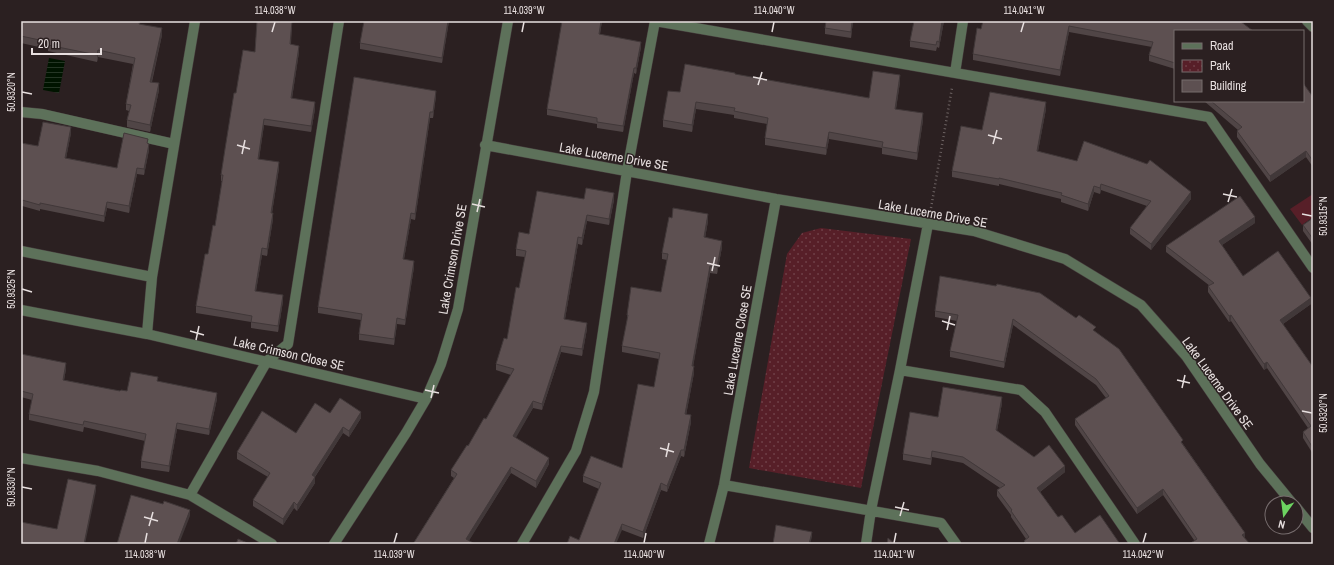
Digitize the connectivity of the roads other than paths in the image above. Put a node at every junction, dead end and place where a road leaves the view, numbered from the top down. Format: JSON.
{"nodes":[{"id":1,"x":195,"y":21,"type":"edge"},
{"id":2,"x":339,"y":21,"type":"edge"},
{"id":3,"x":508,"y":21,"type":"edge"},
{"id":4,"x":963,"y":21,"type":"edge"},
{"id":5,"x":1307,"y":21,"type":"edge"},
{"id":6,"x":1313,"y":27,"type":"edge"},
{"id":7,"x":955,"y":73,"type":"junction"},
{"id":8,"x":21,"y":112,"type":"edge"},
{"id":9,"x":174,"y":144,"type":"junction"},
{"id":10,"x":485,"y":145,"type":"junction"},
{"id":11,"x":627,"y":171,"type":"junction"},
{"id":12,"x":776,"y":199,"type":"junction"},
{"id":13,"x":928,"y":224,"type":"junction"},
{"id":14,"x":21,"y":251,"type":"edge"},
{"id":15,"x":1313,"y":268,"type":"edge"},
{"id":16,"x":152,"y":277,"type":"junction"},
{"id":17,"x":21,"y":310,"type":"edge"},
{"id":18,"x":147,"y":334,"type":"junction"},
{"id":19,"x":267,"y":362,"type":"junction"},
{"id":20,"x":900,"y":370,"type":"junction"},
{"id":21,"x":426,"y":399,"type":"junction"},
{"id":22,"x":21,"y":458,"type":"edge"},
{"id":23,"x":724,"y":485,"type":"junction"},
{"id":24,"x":190,"y":495,"type":"junction"},
{"id":25,"x":1285,"y":495,"type":"edge"},
{"id":26,"x":871,"y":510,"type":"junction"},
{"id":27,"x":1304,"y":517,"type":"edge"},
{"id":28,"x":1313,"y":528,"type":"edge"},
{"id":29,"x":272,"y":544,"type":"edge"},
{"id":30,"x":334,"y":544,"type":"edge"},
{"id":31,"x":522,"y":544,"type":"edge"},
{"id":32,"x":709,"y":544,"type":"edge"},
{"id":33,"x":866,"y":544,"type":"edge"},
{"id":34,"x":956,"y":544,"type":"edge"},
{"id":35,"x":1135,"y":544,"type":"edge"}],
"edges":[{"from":1,"to":9,"type":"street"},
{"from":2,"to":19,"type":"street"},
{"from":3,"to":10,"type":"street","name":"Lake Crimson Drive SE"},
{"from":4,"to":7,"type":"street"},
{"from":5,"to":6,"type":"street"},
{"from":7,"to":11,"type":"street"},
{"from":7,"to":15,"type":"street"},
{"from":8,"to":9,"type":"street"},
{"from":9,"to":16,"type":"street"},
{"from":10,"to":11,"type":"street","name":"Lake Lucerne Drive SE"},
{"from":10,"to":21,"type":"street","name":"Lake Crimson Drive SE"},
{"from":11,"to":12,"type":"street","name":"Lake Lucerne Drive SE"},
{"from":11,"to":31,"type":"street"},
{"from":12,"to":13,"type":"street","name":"Lake Lucerne Drive SE"},
{"from":12,"to":23,"type":"street","name":"Lake Lucerne Close SE"},
{"from":13,"to":20,"type":"street"},
{"from":13,"to":25,"type":"street","name":"Lake Lucerne Drive SE"},
{"from":14,"to":16,"type":"street"},
{"from":16,"to":18,"type":"street"},
{"from":17,"to":18,"type":"street","name":"Lake Crimson Close SE"},
{"from":18,"to":19,"type":"street","name":"Lake Crimson Close SE"},
{"from":19,"to":21,"type":"street","name":"Lake Crimson Close SE"},
{"from":19,"to":24,"type":"street"},
{"from":20,"to":26,"type":"street"},
{"from":20,"to":35,"type":"street"},
{"from":21,"to":30,"type":"street","name":"Lake Crimson Drive SE"},
{"from":22,"to":24,"type":"street"},
{"from":23,"to":26,"type":"street"},
{"from":23,"to":32,"type":"street","name":"Lake Lucerne Close SE"},
{"from":24,"to":29,"type":"street"},
{"from":26,"to":33,"type":"street"},
{"from":26,"to":34,"type":"street"},
{"from":27,"to":28,"type":"street"}]}
